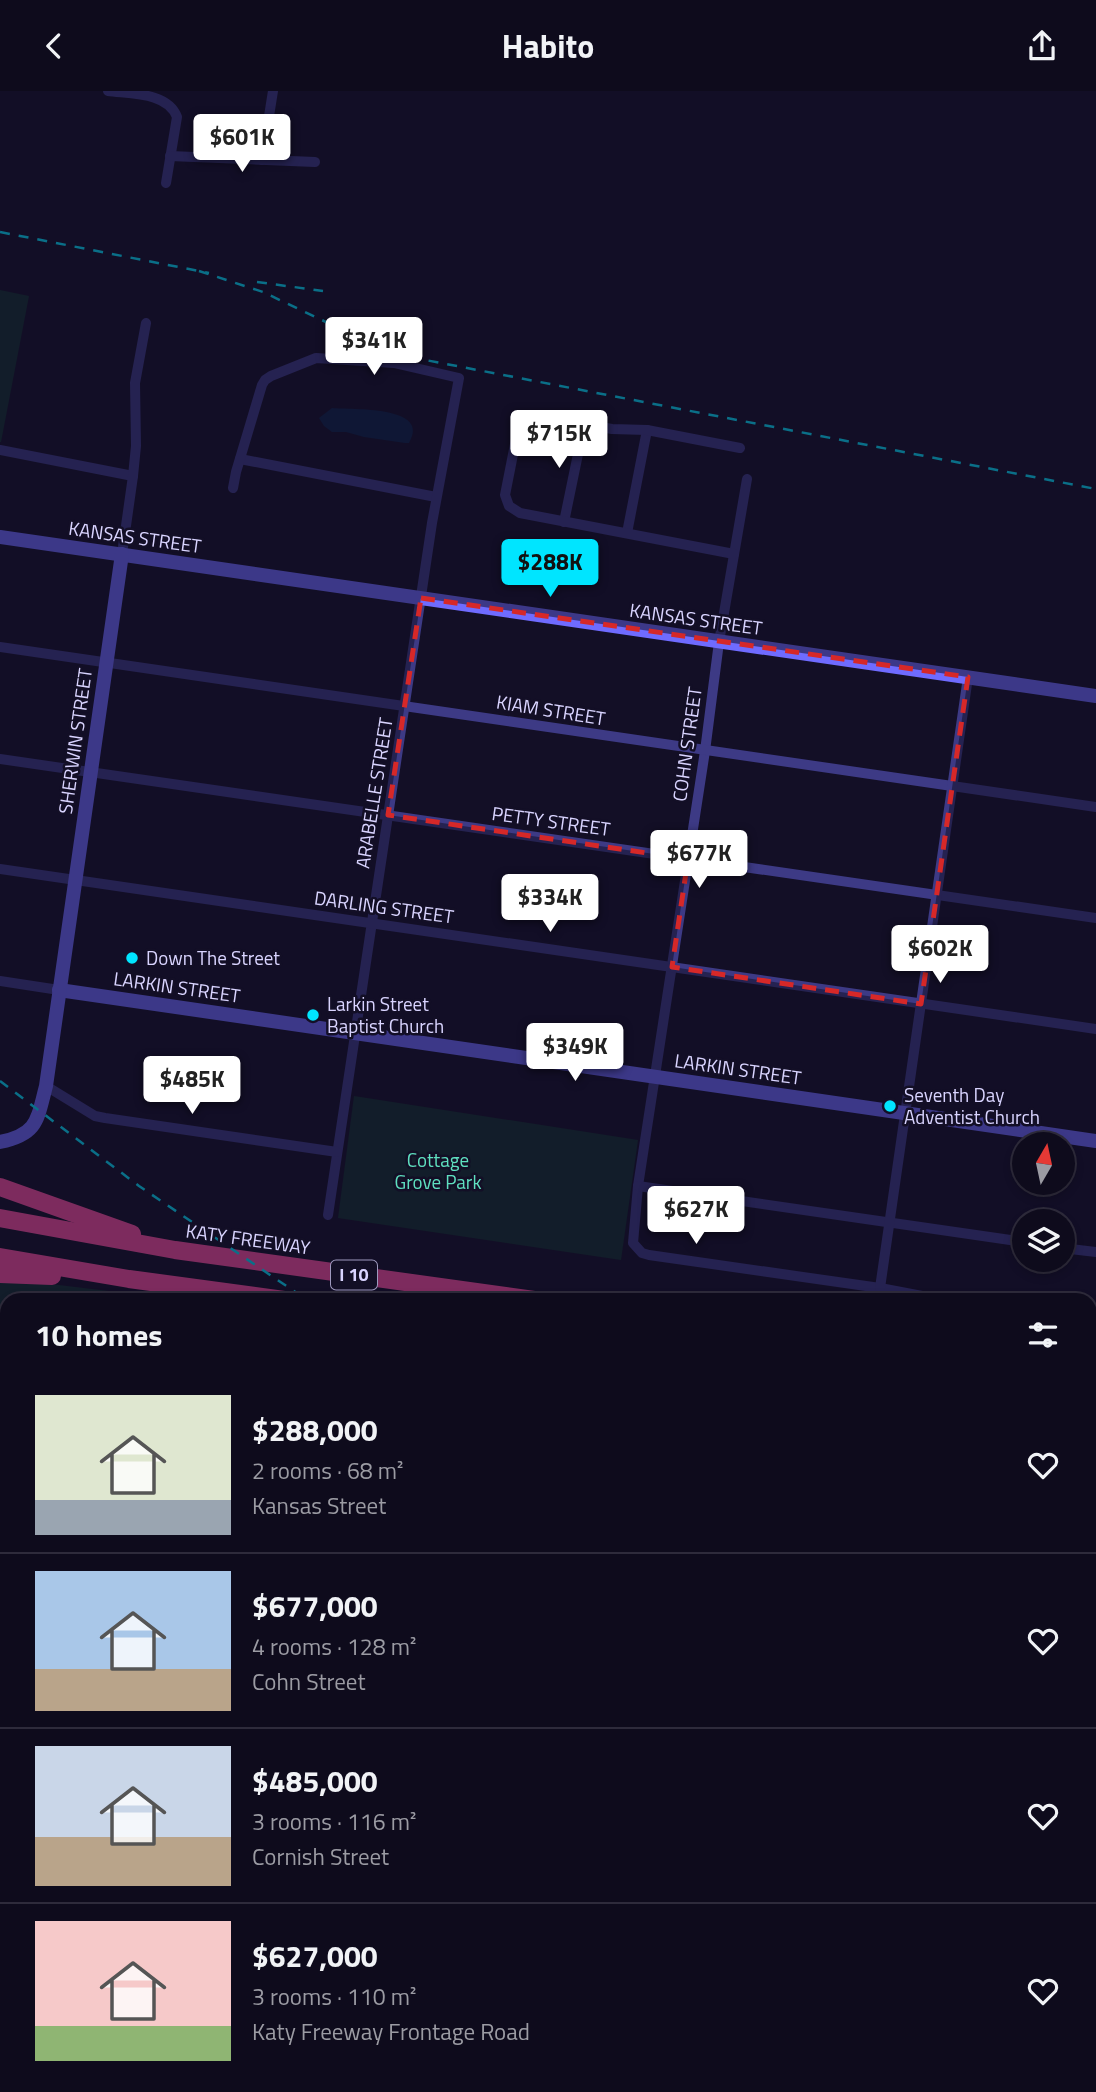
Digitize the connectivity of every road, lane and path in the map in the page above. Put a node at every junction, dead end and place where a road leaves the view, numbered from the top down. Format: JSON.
{"nodes":[{"id":1,"x":108,"y":91,"type":"edge"},
{"id":2,"x":273,"y":91,"type":"edge"},
{"id":3,"x":132,"y":93,"type":"edge"},
{"id":4,"x":170,"y":156,"type":"junction"},
{"id":5,"x":262,"y":159,"type":"junction"},
{"id":6,"x":315,"y":162,"type":"dead end"},
{"id":7,"x":166,"y":183,"type":"dead end"},
{"id":8,"x":146,"y":323,"type":"dead end"},
{"id":9,"x":584,"y":425,"type":"junction"},
{"id":10,"x":647,"y":430,"type":"junction"},
{"id":11,"x":740,"y":448,"type":"dead end"},
{"id":12,"x":0,"y":450,"type":"edge"},
{"id":13,"x":240,"y":459,"type":"junction"},
{"id":14,"x":133,"y":476,"type":"junction"},
{"id":15,"x":747,"y":479,"type":"dead end"},
{"id":16,"x":233,"y":488,"type":"dead end"},
{"id":17,"x":436,"y":497,"type":"junction"},
{"id":18,"x":564,"y":522,"type":"junction"},
{"id":19,"x":627,"y":533,"type":"junction"},
{"id":20,"x":0,"y":537,"type":"edge"},
{"id":21,"x":122,"y":554,"type":"junction"},
{"id":22,"x":734,"y":554,"type":"junction"},
{"id":23,"x":421,"y":598,"type":"junction"},
{"id":24,"x":719,"y":642,"type":"junction"},
{"id":25,"x":0,"y":647,"type":"edge"},
{"id":26,"x":106,"y":663,"type":"junction"},
{"id":27,"x":968,"y":677,"type":"junction"},
{"id":28,"x":1096,"y":695,"type":"edge"},
{"id":29,"x":404,"y":706,"type":"junction"},
{"id":30,"x":705,"y":751,"type":"junction"},
{"id":31,"x":0,"y":759,"type":"edge"},
{"id":32,"x":90,"y":772,"type":"junction"},
{"id":33,"x":953,"y":786,"type":"junction"},
{"id":34,"x":1096,"y":807,"type":"edge"},
{"id":35,"x":388,"y":815,"type":"junction"},
{"id":36,"x":688,"y":859,"type":"junction"},
{"id":37,"x":0,"y":869,"type":"edge"},
{"id":38,"x":74,"y":879,"type":"junction"},
{"id":39,"x":937,"y":895,"type":"junction"},
{"id":40,"x":1096,"y":918,"type":"edge"},
{"id":41,"x":372,"y":923,"type":"junction"},
{"id":42,"x":672,"y":967,"type":"junction"},
{"id":43,"x":0,"y":981,"type":"edge"},
{"id":44,"x":60,"y":990,"type":"junction"},
{"id":45,"x":921,"y":1004,"type":"junction"},
{"id":46,"x":1096,"y":1029,"type":"edge"},
{"id":47,"x":355,"y":1033,"type":"junction"},
{"id":48,"x":655,"y":1076,"type":"junction"},
{"id":49,"x":46,"y":1086,"type":"junction"},
{"id":50,"x":906,"y":1113,"type":"junction"},
{"id":51,"x":1096,"y":1141,"type":"edge"},
{"id":52,"x":0,"y":1142,"type":"edge"},
{"id":53,"x":337,"y":1152,"type":"junction"},
{"id":54,"x":638,"y":1186,"type":"junction"},
{"id":55,"x":0,"y":1187,"type":"edge"},
{"id":56,"x":328,"y":1215,"type":"dead end"},
{"id":57,"x":0,"y":1219,"type":"edge"},
{"id":58,"x":890,"y":1223,"type":"junction"},
{"id":59,"x":1012,"y":1240,"type":"edge"},
{"id":60,"x":175,"y":1250,"type":"junction"},
{"id":61,"x":1075,"y":1250,"type":"edge"},
{"id":62,"x":1096,"y":1252,"type":"edge"},
{"id":63,"x":0,"y":1257,"type":"edge"},
{"id":64,"x":0,"y":1274,"type":"edge"},
{"id":65,"x":129,"y":1279,"type":"junction"},
{"id":66,"x":880,"y":1288,"type":"junction"},
{"id":67,"x":232,"y":1293,"type":"edge"},
{"id":68,"x":484,"y":1293,"type":"edge"},
{"id":69,"x":906,"y":1293,"type":"edge"}],
"edges":[{"from":1,"to":3,"type":"street"},
{"from":2,"to":5,"type":"street"},
{"from":3,"to":4,"type":"street"},
{"from":4,"to":5,"type":"street"},
{"from":4,"to":7,"type":"street"},
{"from":5,"to":6,"type":"street"},
{"from":8,"to":14,"type":"street","name":"SHERWIN STREET"},
{"from":9,"to":10,"type":"street"},
{"from":9,"to":18,"type":"street"},
{"from":9,"to":18,"type":"street"},
{"from":10,"to":11,"type":"street"},
{"from":10,"to":19,"type":"street"},
{"from":12,"to":14,"type":"street"},
{"from":13,"to":16,"type":"street"},
{"from":13,"to":17,"type":"street"},
{"from":13,"to":17,"type":"street","name":"ARABELLE STREET"},
{"from":14,"to":21,"type":"street","name":"SHERWIN STREET"},
{"from":15,"to":22,"type":"street","name":"COHN STREET"},
{"from":17,"to":23,"type":"street","name":"ARABELLE STREET"},
{"from":18,"to":19,"type":"street"},
{"from":19,"to":22,"type":"street"},
{"from":20,"to":21,"type":"street","name":"KANSAS STREET"},
{"from":21,"to":23,"type":"street","name":"KANSAS STREET"},
{"from":21,"to":26,"type":"street","name":"SHERWIN STREET"},
{"from":22,"to":24,"type":"street","name":"COHN STREET"},
{"from":23,"to":24,"type":"street","name":"KANSAS STREET"},
{"from":23,"to":29,"type":"street","name":"ARABELLE STREET"},
{"from":24,"to":27,"type":"street","name":"KANSAS STREET"},
{"from":24,"to":30,"type":"street","name":"COHN STREET"},
{"from":25,"to":26,"type":"street","name":"KIAM STREET"},
{"from":26,"to":29,"type":"street","name":"KIAM STREET"},
{"from":26,"to":32,"type":"street","name":"SHERWIN STREET"},
{"from":27,"to":28,"type":"street","name":"KANSAS STREET"},
{"from":27,"to":33,"type":"street"},
{"from":29,"to":30,"type":"street","name":"KIAM STREET"},
{"from":29,"to":35,"type":"street","name":"ARABELLE STREET"},
{"from":30,"to":33,"type":"street","name":"KIAM STREET"},
{"from":30,"to":36,"type":"street","name":"COHN STREET"},
{"from":31,"to":32,"type":"street","name":"PETTY STREET"},
{"from":32,"to":35,"type":"street","name":"PETTY STREET"},
{"from":32,"to":38,"type":"street","name":"SHERWIN STREET"},
{"from":33,"to":34,"type":"street","name":"KIAM STREET"},
{"from":33,"to":39,"type":"street"},
{"from":35,"to":36,"type":"street","name":"PETTY STREET"},
{"from":35,"to":41,"type":"street","name":"ARABELLE STREET"},
{"from":36,"to":39,"type":"street","name":"PETTY STREET"},
{"from":36,"to":42,"type":"street","name":"COHN STREET"},
{"from":37,"to":38,"type":"street","name":"DARLING STREET"},
{"from":38,"to":41,"type":"street","name":"DARLING STREET"},
{"from":38,"to":44,"type":"street","name":"SHERWIN STREET"},
{"from":39,"to":40,"type":"street","name":"PETTY STREET"},
{"from":39,"to":45,"type":"street"},
{"from":41,"to":42,"type":"street","name":"DARLING STREET"},
{"from":41,"to":47,"type":"street","name":"ARABELLE STREET"},
{"from":42,"to":45,"type":"street","name":"DARLING STREET"},
{"from":42,"to":48,"type":"street","name":"COHN STREET"},
{"from":43,"to":44,"type":"street","name":"LARKIN STREET"},
{"from":44,"to":47,"type":"street","name":"LARKIN STREET"},
{"from":44,"to":49,"type":"street","name":"SHERWIN STREET"},
{"from":45,"to":46,"type":"street","name":"DARLING STREET"},
{"from":45,"to":50,"type":"street"},
{"from":47,"to":48,"type":"street","name":"LARKIN STREET"},
{"from":47,"to":53,"type":"street","name":"ARABELLE STREET"},
{"from":48,"to":50,"type":"street","name":"LARKIN STREET"},
{"from":48,"to":54,"type":"street","name":"COHN STREET"},
{"from":49,"to":52,"type":"street","name":"SHERWIN STREET"},
{"from":49,"to":53,"type":"street"},
{"from":50,"to":51,"type":"street","name":"LARKIN STREET"},
{"from":50,"to":58,"type":"street"},
{"from":53,"to":56,"type":"street","name":"ARABELLE STREET"},
{"from":54,"to":58,"type":"street"},
{"from":54,"to":66,"type":"street","name":"COHN STREET"},
{"from":55,"to":60,"type":"highway"},
{"from":57,"to":60,"type":"highway","name":"KATY FREEWAY","number":"I 10"},
{"from":58,"to":59,"type":"street"},
{"from":58,"to":66,"type":"street"},
{"from":60,"to":68,"type":"highway","name":"KATY FREEWAY","number":"I 10"},
{"from":61,"to":62,"type":"street"},
{"from":63,"to":65,"type":"highway"},
{"from":64,"to":65,"type":"highway"},
{"from":65,"to":67,"type":"highway"},
{"from":66,"to":69,"type":"street"}]}
